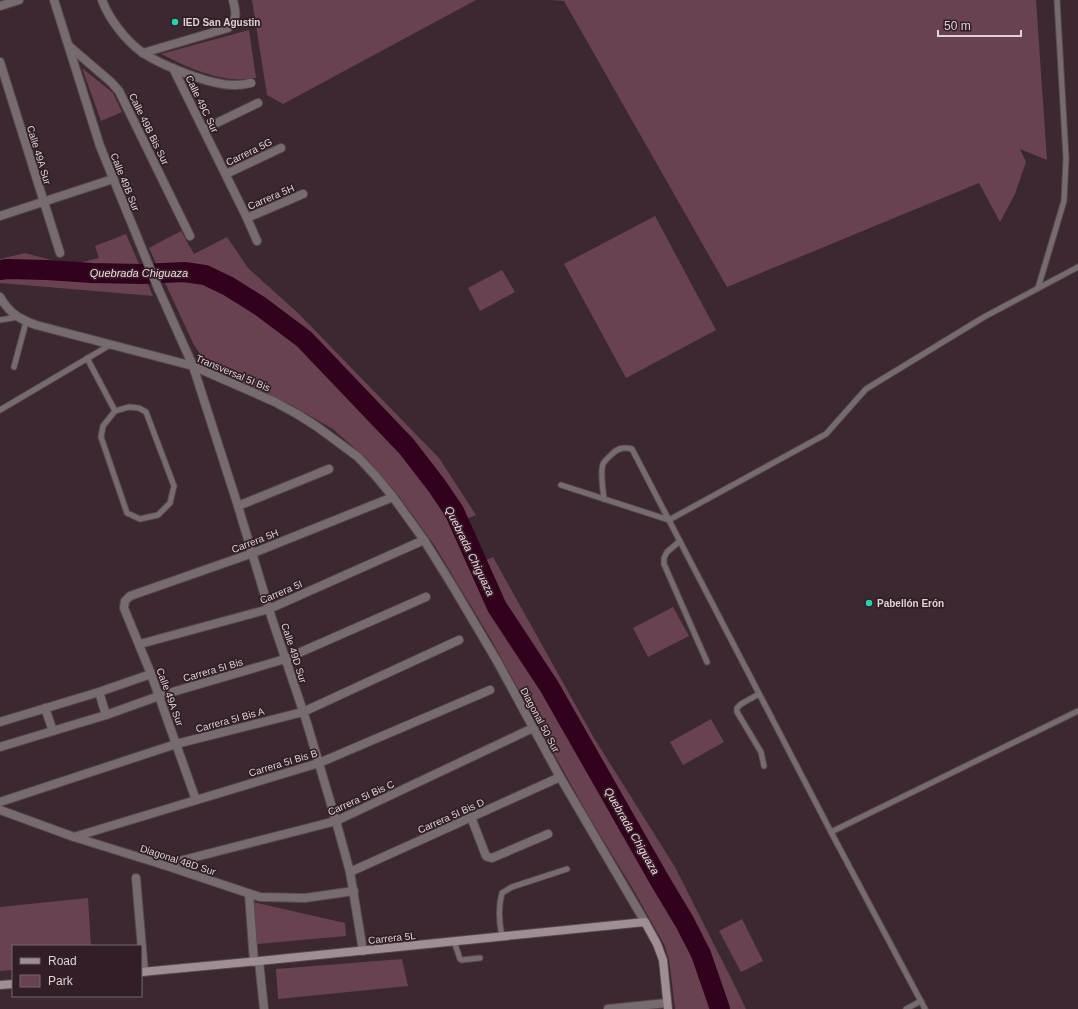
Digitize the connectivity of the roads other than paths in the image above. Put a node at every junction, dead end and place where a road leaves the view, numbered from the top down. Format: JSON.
{"nodes":[{"id":1,"x":18,"y":0,"type":"edge"},
{"id":2,"x":54,"y":0,"type":"edge"},
{"id":3,"x":102,"y":0,"type":"edge"},
{"id":4,"x":233,"y":0,"type":"edge"},
{"id":5,"x":1057,"y":0,"type":"edge"},
{"id":6,"x":0,"y":6,"type":"edge"},
{"id":7,"x":68,"y":46,"type":"junction"},
{"id":8,"x":143,"y":53,"type":"junction"},
{"id":9,"x":0,"y":62,"type":"edge"},
{"id":10,"x":173,"y":68,"type":"junction"},
{"id":11,"x":252,"y":83,"type":"dead end"},
{"id":12,"x":258,"y":103,"type":"dead end"},
{"id":13,"x":204,"y":129,"type":"junction"},
{"id":14,"x":281,"y":148,"type":"dead end"},
{"id":15,"x":226,"y":174,"type":"junction"},
{"id":16,"x":113,"y":179,"type":"junction"},
{"id":17,"x":303,"y":194,"type":"dead end"},
{"id":18,"x":44,"y":202,"type":"junction"},
{"id":19,"x":0,"y":216,"type":"edge"},
{"id":20,"x":247,"y":218,"type":"junction"},
{"id":21,"x":190,"y":236,"type":"dead end"},
{"id":22,"x":257,"y":241,"type":"dead end"},
{"id":23,"x":60,"y":253,"type":"dead end"},
{"id":24,"x":1078,"y":267,"type":"edge"},
{"id":25,"x":1038,"y":288,"type":"junction"},
{"id":26,"x":0,"y":297,"type":"edge"},
{"id":27,"x":18,"y":317,"type":"junction"},
{"id":28,"x":0,"y":320,"type":"edge"},
{"id":29,"x":26,"y":322,"type":"junction"},
{"id":30,"x":110,"y":344,"type":"junction"},
{"id":31,"x":87,"y":358,"type":"junction"},
{"id":32,"x":193,"y":366,"type":"junction"},
{"id":33,"x":14,"y":367,"type":"dead end"},
{"id":34,"x":0,"y":410,"type":"edge"},
{"id":35,"x":115,"y":411,"type":"junction"},
{"id":36,"x":358,"y":457,"type":"joint"},
{"id":37,"x":329,"y":469,"type":"dead end"},
{"id":38,"x":561,"y":485,"type":"dead end"},
{"id":39,"x":393,"y":497,"type":"junction"},
{"id":40,"x":604,"y":499,"type":"junction"},
{"id":41,"x":238,"y":506,"type":"junction"},
{"id":42,"x":669,"y":520,"type":"junction"},
{"id":43,"x":424,"y":540,"type":"junction"},
{"id":44,"x":680,"y":541,"type":"junction"},
{"id":45,"x":253,"y":553,"type":"junction"},
{"id":46,"x":426,"y":596,"type":"dead end"},
{"id":47,"x":125,"y":601,"type":"joint"},
{"id":48,"x":269,"y":609,"type":"junction"},
{"id":49,"x":459,"y":640,"type":"dead end"},
{"id":50,"x":140,"y":644,"type":"junction"},
{"id":51,"x":285,"y":659,"type":"junction"},
{"id":52,"x":707,"y":662,"type":"dead end"},
{"id":53,"x":151,"y":674,"type":"junction"},
{"id":54,"x":490,"y":690,"type":"dead end"},
{"id":55,"x":99,"y":692,"type":"junction"},
{"id":56,"x":759,"y":694,"type":"junction"},
{"id":57,"x":159,"y":696,"type":"junction"},
{"id":58,"x":45,"y":708,"type":"junction"},
{"id":59,"x":1078,"y":711,"type":"edge"},
{"id":60,"x":303,"y":712,"type":"junction"},
{"id":61,"x":106,"y":715,"type":"junction"},
{"id":62,"x":0,"y":722,"type":"edge"},
{"id":63,"x":533,"y":728,"type":"junction"},
{"id":64,"x":53,"y":731,"type":"junction"},
{"id":65,"x":176,"y":744,"type":"junction"},
{"id":66,"x":0,"y":747,"type":"edge"},
{"id":67,"x":319,"y":763,"type":"junction"},
{"id":68,"x":764,"y":766,"type":"dead end"},
{"id":69,"x":560,"y":777,"type":"junction"},
{"id":70,"x":196,"y":800,"type":"junction"},
{"id":71,"x":0,"y":802,"type":"edge"},
{"id":72,"x":0,"y":810,"type":"edge"},
{"id":73,"x":471,"y":817,"type":"junction"},
{"id":74,"x":336,"y":821,"type":"junction"},
{"id":75,"x":831,"y":832,"type":"junction"},
{"id":76,"x":548,"y":834,"type":"dead end"},
{"id":77,"x":74,"y":837,"type":"junction"},
{"id":78,"x":164,"y":865,"type":"junction"},
{"id":79,"x":567,"y":869,"type":"dead end"},
{"id":80,"x":350,"y":872,"type":"junction"},
{"id":81,"x":136,"y":878,"type":"dead end"},
{"id":82,"x":354,"y":891,"type":"junction"},
{"id":83,"x":249,"y":894,"type":"junction"},
{"id":84,"x":645,"y":922,"type":"junction"},
{"id":85,"x":502,"y":936,"type":"junction"},
{"id":86,"x":454,"y":941,"type":"junction"},
{"id":87,"x":140,"y":945,"type":"edge"},
{"id":88,"x":363,"y":951,"type":"junction"},
{"id":89,"x":480,"y":958,"type":"dead end"},
{"id":90,"x":256,"y":962,"type":"junction"},
{"id":91,"x":142,"y":972,"type":"edge"},
{"id":92,"x":12,"y":984,"type":"edge"},
{"id":93,"x":0,"y":985,"type":"edge"},
{"id":94,"x":921,"y":1001,"type":"junction"},
{"id":95,"x":668,"y":1006,"type":"edge"},
{"id":96,"x":264,"y":1009,"type":"edge"},
{"id":97,"x":608,"y":1009,"type":"edge"},
{"id":98,"x":906,"y":1009,"type":"edge"},
{"id":99,"x":925,"y":1009,"type":"edge"}],
"edges":[{"from":1,"to":6,"type":"street"},
{"from":2,"to":7,"type":"street","name":"Calle 49B Sur"},
{"from":3,"to":8,"type":"street","name":"Calle 49C Sur"},
{"from":4,"to":8,"type":"street"},
{"from":5,"to":25,"type":"lane"},
{"from":7,"to":16,"type":"street","name":"Calle 49B Sur"},
{"from":7,"to":21,"type":"street","name":"Calle 49B Bis Sur"},
{"from":8,"to":10,"type":"street","name":"Calle 49C Sur"},
{"from":9,"to":18,"type":"street","name":"Calle 49A Sur"},
{"from":10,"to":11,"type":"street"},
{"from":10,"to":13,"type":"street","name":"Calle 49C Sur"},
{"from":12,"to":13,"type":"street"},
{"from":13,"to":15,"type":"street","name":"Calle 49C Sur"},
{"from":14,"to":15,"type":"street","name":"Carrera 5G"},
{"from":15,"to":20,"type":"street","name":"Calle 49C Sur"},
{"from":16,"to":18,"type":"street"},
{"from":16,"to":32,"type":"street","name":"Calle 49B Sur"},
{"from":17,"to":20,"type":"street","name":"Carrera 5H"},
{"from":18,"to":19,"type":"street"},
{"from":18,"to":23,"type":"street","name":"Calle 49A Sur"},
{"from":20,"to":22,"type":"street","name":"Calle 49C Sur"},
{"from":24,"to":25,"type":"lane"},
{"from":25,"to":42,"type":"lane"},
{"from":26,"to":27,"type":"street","name":"Transversal 5I Bis"},
{"from":27,"to":28,"type":"lane"},
{"from":27,"to":29,"type":"street","name":"Transversal 5I Bis"},
{"from":29,"to":30,"type":"street","name":"Transversal 5I Bis"},
{"from":29,"to":33,"type":"lane"},
{"from":30,"to":31,"type":"lane"},
{"from":30,"to":32,"type":"street","name":"Transversal 5I Bis"},
{"from":31,"to":34,"type":"lane"},
{"from":31,"to":35,"type":"lane"},
{"from":32,"to":36,"type":"street","name":"Transversal 5I Bis"},
{"from":32,"to":41,"type":"street","name":"Calle 49D Sur"},
{"from":35,"to":35,"type":"lane"},
{"from":36,"to":39,"type":"street","name":"Diagonal 50 Sur"},
{"from":37,"to":41,"type":"street"},
{"from":38,"to":40,"type":"lane"},
{"from":39,"to":43,"type":"street","name":"Diagonal 50 Sur"},
{"from":39,"to":45,"type":"street","name":"Carrera 5H"},
{"from":40,"to":42,"type":"lane"},
{"from":40,"to":42,"type":"lane"},
{"from":41,"to":45,"type":"street","name":"Calle 49D Sur"},
{"from":42,"to":44,"type":"lane"},
{"from":43,"to":48,"type":"street","name":"Carrera 5I"},
{"from":43,"to":63,"type":"street","name":"Diagonal 50 Sur"},
{"from":44,"to":52,"type":"lane"},
{"from":44,"to":56,"type":"lane"},
{"from":45,"to":47,"type":"street","name":"Carrera 5H"},
{"from":45,"to":48,"type":"street","name":"Calle 49D Sur"},
{"from":46,"to":51,"type":"street","name":"Carrera 5I Bis"},
{"from":47,"to":50,"type":"street","name":"Calle 49A Sur"},
{"from":48,"to":50,"type":"street","name":"Carrera 5I"},
{"from":48,"to":51,"type":"street","name":"Calle 49D Sur"},
{"from":49,"to":60,"type":"street","name":"Carrera 5I Bis A"},
{"from":50,"to":53,"type":"street","name":"Calle 49A Sur"},
{"from":51,"to":57,"type":"street","name":"Carrera 5I Bis"},
{"from":51,"to":60,"type":"street","name":"Calle 49D Sur"},
{"from":53,"to":55,"type":"street"},
{"from":53,"to":57,"type":"street","name":"Calle 49A Sur"},
{"from":54,"to":67,"type":"street","name":"Carrera 5I Bis B"},
{"from":55,"to":58,"type":"street"},
{"from":55,"to":61,"type":"street"},
{"from":56,"to":68,"type":"lane"},
{"from":56,"to":75,"type":"lane"},
{"from":57,"to":61,"type":"street","name":"Carrera 5I Bis"},
{"from":57,"to":65,"type":"street","name":"Calle 49A Sur"},
{"from":58,"to":62,"type":"street"},
{"from":58,"to":64,"type":"street"},
{"from":59,"to":75,"type":"lane"},
{"from":60,"to":65,"type":"street","name":"Carrera 5I Bis A"},
{"from":60,"to":67,"type":"street","name":"Calle 49D Sur"},
{"from":61,"to":64,"type":"street","name":"Carrera 5I Bis"},
{"from":63,"to":69,"type":"street","name":"Diagonal 50 Sur"},
{"from":63,"to":74,"type":"street","name":"Carrera 5I Bis C"},
{"from":64,"to":66,"type":"street","name":"Carrera 5I Bis"},
{"from":65,"to":70,"type":"street","name":"Calle 49A Sur"},
{"from":65,"to":71,"type":"street","name":"Carrera 5I Bis A"},
{"from":67,"to":70,"type":"street","name":"Carrera 5I Bis B"},
{"from":67,"to":74,"type":"street","name":"Calle 49D Sur"},
{"from":69,"to":73,"type":"street","name":"Carrera 5I Bis D"},
{"from":69,"to":84,"type":"street","name":"Diagonal 50 Sur"},
{"from":70,"to":77,"type":"street","name":"Carrera 5I Bis B"},
{"from":72,"to":77,"type":"street","name":"Diagonal 48D Sur"},
{"from":73,"to":76,"type":"street"},
{"from":73,"to":80,"type":"street","name":"Carrera 5I Bis D"},
{"from":74,"to":78,"type":"street","name":"Carrera 5I Bis C"},
{"from":74,"to":80,"type":"street","name":"Calle 49D Sur"},
{"from":75,"to":94,"type":"lane"},
{"from":77,"to":78,"type":"street","name":"Diagonal 48D Sur"},
{"from":78,"to":83,"type":"street","name":"Diagonal 48D Sur"},
{"from":79,"to":85,"type":"lane"},
{"from":80,"to":82,"type":"street","name":"Calle 49D Sur"},
{"from":81,"to":87,"type":"street"},
{"from":82,"to":83,"type":"street","name":"Diagonal 48D Sur"},
{"from":82,"to":88,"type":"street","name":"Calle 49D Sur"},
{"from":83,"to":90,"type":"street"},
{"from":84,"to":85,"type":"main road","name":"Carrera 5L"},
{"from":84,"to":95,"type":"main road","name":"Diagonal 50 Sur"},
{"from":85,"to":86,"type":"main road","name":"Carrera 5L"},
{"from":86,"to":88,"type":"main road","name":"Carrera 5L"},
{"from":86,"to":89,"type":"lane"},
{"from":88,"to":90,"type":"main road","name":"Carrera 5L"},
{"from":90,"to":91,"type":"main road","name":"Carrera 5L"},
{"from":90,"to":96,"type":"street"},
{"from":92,"to":93,"type":"main road"},
{"from":94,"to":98,"type":"lane"},
{"from":94,"to":99,"type":"lane"},
{"from":95,"to":97,"type":"street"}]}
